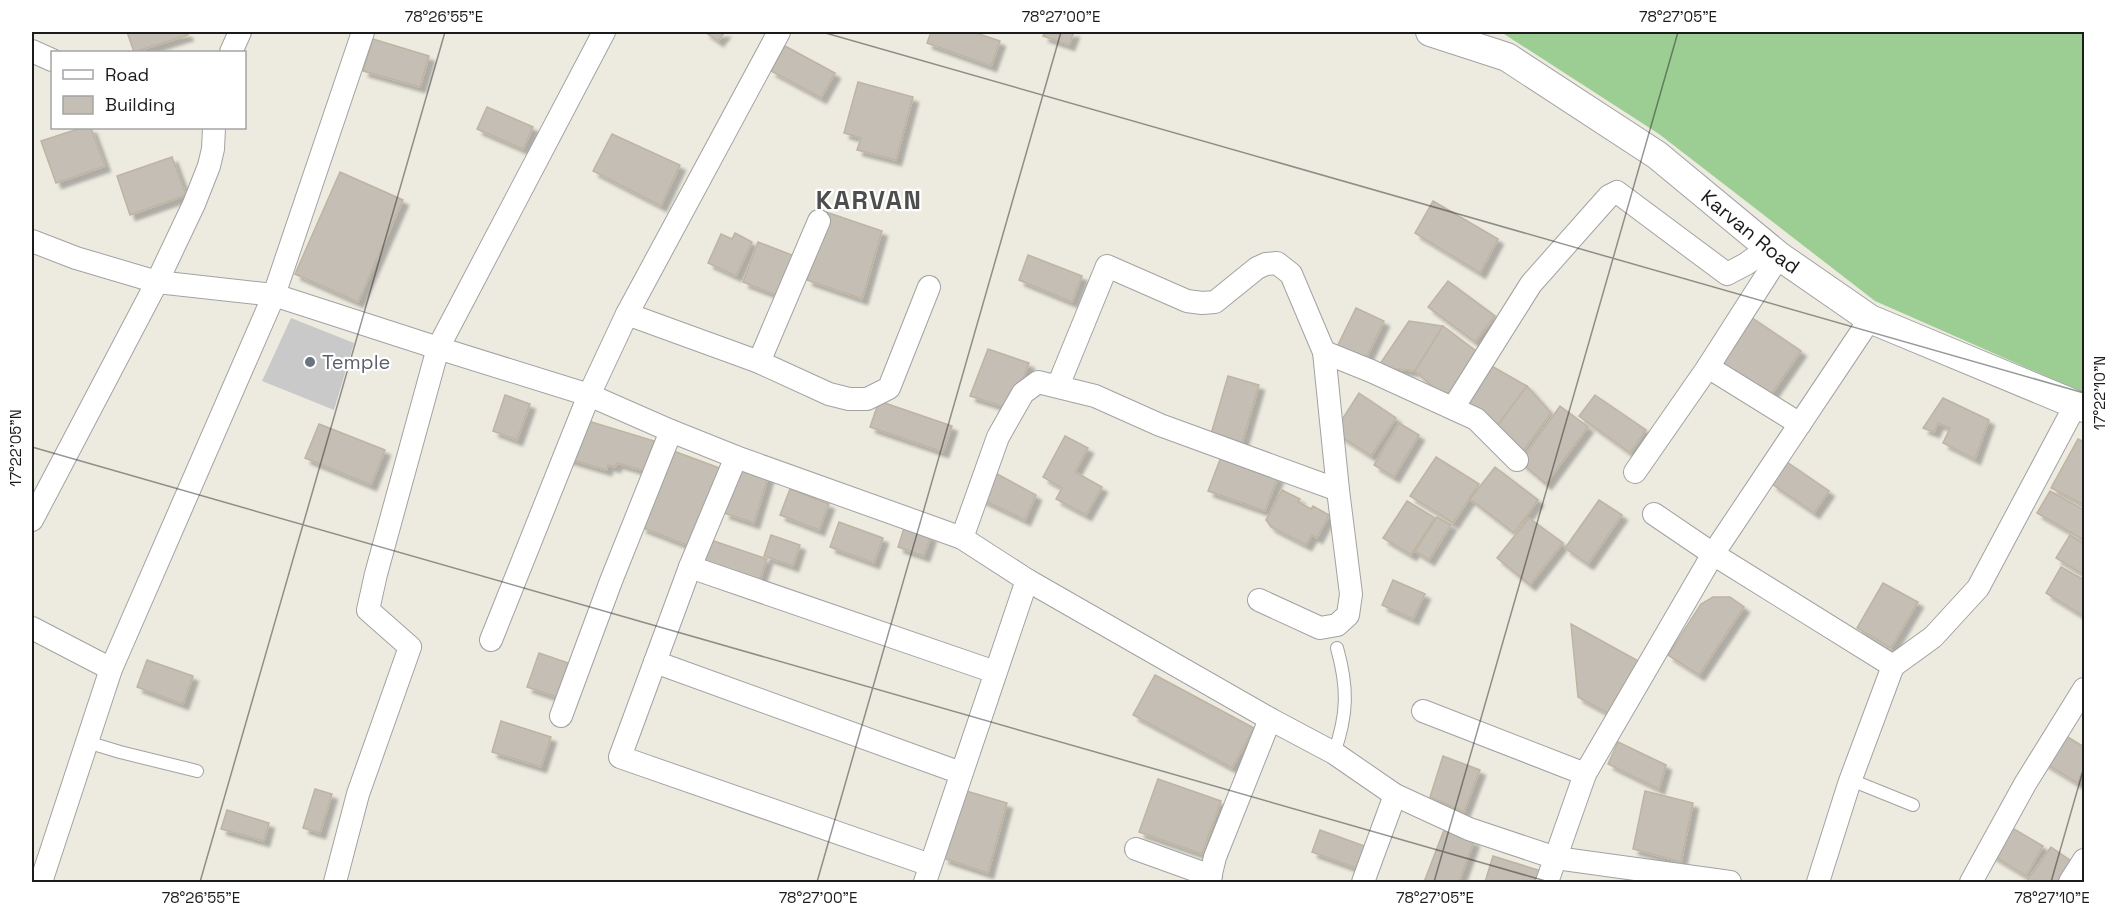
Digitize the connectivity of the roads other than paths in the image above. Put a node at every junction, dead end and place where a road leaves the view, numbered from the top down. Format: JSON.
{"nodes":[{"id":1,"x":240,"y":32,"type":"edge"},
{"id":2,"x":363,"y":32,"type":"edge"},
{"id":3,"x":604,"y":32,"type":"edge"},
{"id":4,"x":779,"y":32,"type":"edge"},
{"id":5,"x":1430,"y":32,"type":"edge"},
{"id":6,"x":32,"y":51,"type":"edge"},
{"id":7,"x":231,"y":51,"type":"edge"},
{"id":8,"x":51,"y":60,"type":"edge"},
{"id":9,"x":214,"y":129,"type":"edge"},
{"id":10,"x":819,"y":221,"type":"dead end"},
{"id":11,"x":32,"y":241,"type":"edge"},
{"id":12,"x":1774,"y":252,"type":"junction"},
{"id":13,"x":157,"y":282,"type":"junction"},
{"id":14,"x":930,"y":287,"type":"dead end"},
{"id":15,"x":274,"y":295,"type":"junction"},
{"id":16,"x":627,"y":314,"type":"junction"},
{"id":17,"x":1870,"y":319,"type":"junction"},
{"id":18,"x":438,"y":348,"type":"junction"},
{"id":19,"x":1324,"y":352,"type":"junction"},
{"id":20,"x":759,"y":362,"type":"junction"},
{"id":21,"x":1708,"y":367,"type":"junction"},
{"id":22,"x":1058,"y":386,"type":"junction"},
{"id":23,"x":589,"y":395,"type":"junction"},
{"id":24,"x":2080,"y":406,"type":"edge"},
{"id":25,"x":1453,"y":408,"type":"junction"},
{"id":26,"x":1800,"y":424,"type":"junction"},
{"id":27,"x":671,"y":431,"type":"junction"},
{"id":28,"x":736,"y":457,"type":"junction"},
{"id":29,"x":1517,"y":460,"type":"dead end"},
{"id":30,"x":1635,"y":472,"type":"dead end"},
{"id":31,"x":1338,"y":490,"type":"junction"},
{"id":32,"x":1654,"y":514,"type":"dead end"},
{"id":33,"x":32,"y":520,"type":"edge"},
{"id":34,"x":962,"y":538,"type":"junction"},
{"id":35,"x":1713,"y":554,"type":"junction"},
{"id":36,"x":690,"y":567,"type":"junction"},
{"id":37,"x":1027,"y":580,"type":"junction"},
{"id":38,"x":1259,"y":600,"type":"dead end"},
{"id":39,"x":32,"y":628,"type":"edge"},
{"id":40,"x":491,"y":640,"type":"dead end"},
{"id":41,"x":1337,"y":648,"type":"dead end"},
{"id":42,"x":656,"y":662,"type":"junction"},
{"id":43,"x":1893,"y":666,"type":"junction"},
{"id":44,"x":111,"y":669,"type":"junction"},
{"id":45,"x":996,"y":672,"type":"junction"},
{"id":46,"x":2085,"y":689,"type":"edge"},
{"id":47,"x":1423,"y":711,"type":"dead end"},
{"id":48,"x":561,"y":716,"type":"dead end"},
{"id":49,"x":1270,"y":720,"type":"junction"},
{"id":50,"x":87,"y":742,"type":"junction"},
{"id":51,"x":1334,"y":753,"type":"junction"},
{"id":52,"x":197,"y":771,"type":"dead end"},
{"id":53,"x":961,"y":773,"type":"junction"},
{"id":54,"x":1586,"y":774,"type":"junction"},
{"id":55,"x":1851,"y":780,"type":"junction"},
{"id":56,"x":1395,"y":795,"type":"junction"},
{"id":57,"x":1913,"y":805,"type":"dead end"},
{"id":58,"x":1136,"y":849,"type":"dead end"},
{"id":59,"x":1556,"y":858,"type":"junction"},
{"id":60,"x":2085,"y":860,"type":"edge"},
{"id":61,"x":928,"y":874,"type":"edge"},
{"id":62,"x":1210,"y":879,"type":"edge"},
{"id":63,"x":40,"y":882,"type":"edge"},
{"id":64,"x":335,"y":882,"type":"edge"},
{"id":65,"x":1364,"y":882,"type":"edge"},
{"id":66,"x":1547,"y":882,"type":"edge"},
{"id":67,"x":1730,"y":882,"type":"edge"},
{"id":68,"x":1818,"y":882,"type":"edge"},
{"id":69,"x":1971,"y":882,"type":"edge"},
{"id":70,"x":2070,"y":882,"type":"edge"}],
"edges":[{"from":1,"to":7,"type":"street"},
{"from":2,"to":15,"type":"street"},
{"from":3,"to":18,"type":"street"},
{"from":4,"to":16,"type":"street"},
{"from":5,"to":12,"type":"street","name":"Karvan Road"},
{"from":6,"to":8,"type":"street"},
{"from":9,"to":13,"type":"street"},
{"from":10,"to":20,"type":"street"},
{"from":11,"to":13,"type":"street"},
{"from":12,"to":17,"type":"street","name":"Karvan Road"},
{"from":12,"to":21,"type":"street"},
{"from":12,"to":25,"type":"street"},
{"from":13,"to":15,"type":"street"},
{"from":13,"to":33,"type":"street"},
{"from":14,"to":20,"type":"street"},
{"from":15,"to":18,"type":"street"},
{"from":15,"to":44,"type":"street"},
{"from":16,"to":20,"type":"street"},
{"from":16,"to":23,"type":"street"},
{"from":17,"to":24,"type":"street","name":"Karvan Road"},
{"from":17,"to":26,"type":"street"},
{"from":18,"to":23,"type":"street"},
{"from":18,"to":64,"type":"street"},
{"from":19,"to":22,"type":"street"},
{"from":19,"to":25,"type":"street"},
{"from":19,"to":31,"type":"street"},
{"from":21,"to":26,"type":"street"},
{"from":21,"to":30,"type":"street"},
{"from":22,"to":31,"type":"street"},
{"from":22,"to":34,"type":"street"},
{"from":23,"to":27,"type":"street"},
{"from":23,"to":40,"type":"street"},
{"from":24,"to":43,"type":"street"},
{"from":25,"to":29,"type":"street"},
{"from":26,"to":35,"type":"street"},
{"from":27,"to":28,"type":"street"},
{"from":27,"to":48,"type":"street"},
{"from":28,"to":34,"type":"street"},
{"from":28,"to":36,"type":"street"},
{"from":31,"to":38,"type":"street"},
{"from":32,"to":35,"type":"street"},
{"from":34,"to":37,"type":"street"},
{"from":35,"to":43,"type":"street"},
{"from":35,"to":54,"type":"street"},
{"from":36,"to":42,"type":"street"},
{"from":36,"to":45,"type":"street"},
{"from":37,"to":45,"type":"street"},
{"from":37,"to":49,"type":"street"},
{"from":39,"to":44,"type":"street"},
{"from":41,"to":51,"type":"lane"},
{"from":42,"to":53,"type":"street"},
{"from":42,"to":61,"type":"street"},
{"from":43,"to":55,"type":"street"},
{"from":44,"to":50,"type":"street"},
{"from":45,"to":53,"type":"street"},
{"from":46,"to":69,"type":"street"},
{"from":47,"to":54,"type":"street"},
{"from":49,"to":51,"type":"street"},
{"from":49,"to":62,"type":"street"},
{"from":50,"to":52,"type":"lane"},
{"from":50,"to":63,"type":"street"},
{"from":51,"to":56,"type":"street"},
{"from":53,"to":61,"type":"street"},
{"from":54,"to":59,"type":"street"},
{"from":55,"to":57,"type":"lane"},
{"from":55,"to":68,"type":"street"},
{"from":56,"to":59,"type":"street"},
{"from":56,"to":65,"type":"street"},
{"from":58,"to":62,"type":"street"},
{"from":59,"to":66,"type":"street"},
{"from":59,"to":67,"type":"street"},
{"from":60,"to":70,"type":"street"}]}
